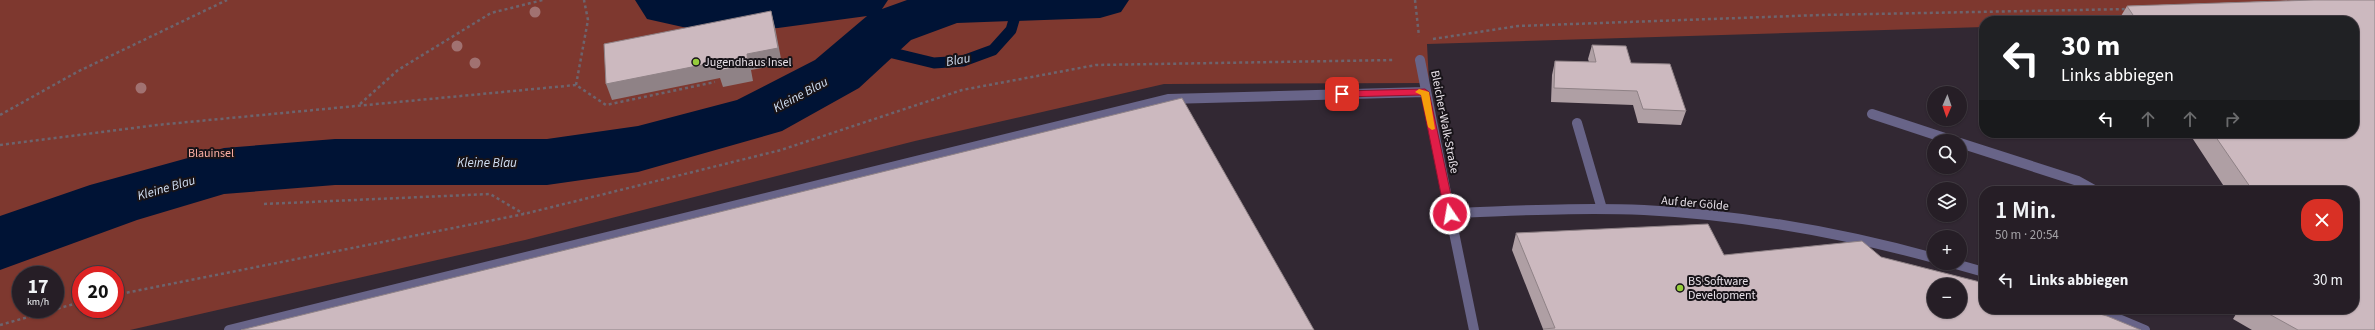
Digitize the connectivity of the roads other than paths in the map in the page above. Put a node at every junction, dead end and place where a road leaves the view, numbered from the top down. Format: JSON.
{"nodes":[{"id":1,"x":1420,"y":60,"type":"road end"},
{"id":2,"x":1425,"y":92,"type":"junction"},
{"id":3,"x":1872,"y":114,"type":"dead end"},
{"id":4,"x":1577,"y":123,"type":"dead end"},
{"id":5,"x":1933,"y":134,"type":"edge"},
{"id":6,"x":1967,"y":145,"type":"edge"},
{"id":7,"x":2086,"y":186,"type":"edge"},
{"id":8,"x":1602,"y":210,"type":"junction"},
{"id":9,"x":1450,"y":214,"type":"junction"},
{"id":10,"x":1927,"y":256,"type":"edge"},
{"id":11,"x":1967,"y":267,"type":"edge"},
{"id":12,"x":1979,"y":271,"type":"edge"},
{"id":13,"x":2115,"y":314,"type":"edge"},
{"id":14,"x":229,"y":330,"type":"edge"},
{"id":15,"x":1474,"y":330,"type":"edge"},
{"id":16,"x":2145,"y":330,"type":"edge"}],
"edges":[{"from":1,"to":2,"type":"street","name":"Bleicher-Walk-Straße"},
{"from":2,"to":9,"type":"street","name":"Bleicher-Walk-Straße"},
{"from":2,"to":14,"type":"street"},
{"from":3,"to":5,"type":"street"},
{"from":4,"to":8,"type":"street"},
{"from":6,"to":7,"type":"street"},
{"from":8,"to":9,"type":"street","name":"Auf der Gölde"},
{"from":8,"to":10,"type":"street","name":"Auf der Gölde"},
{"from":9,"to":15,"type":"street","name":"Bleicher-Walk-Straße"},
{"from":11,"to":12,"type":"street"},
{"from":13,"to":16,"type":"street"}]}
